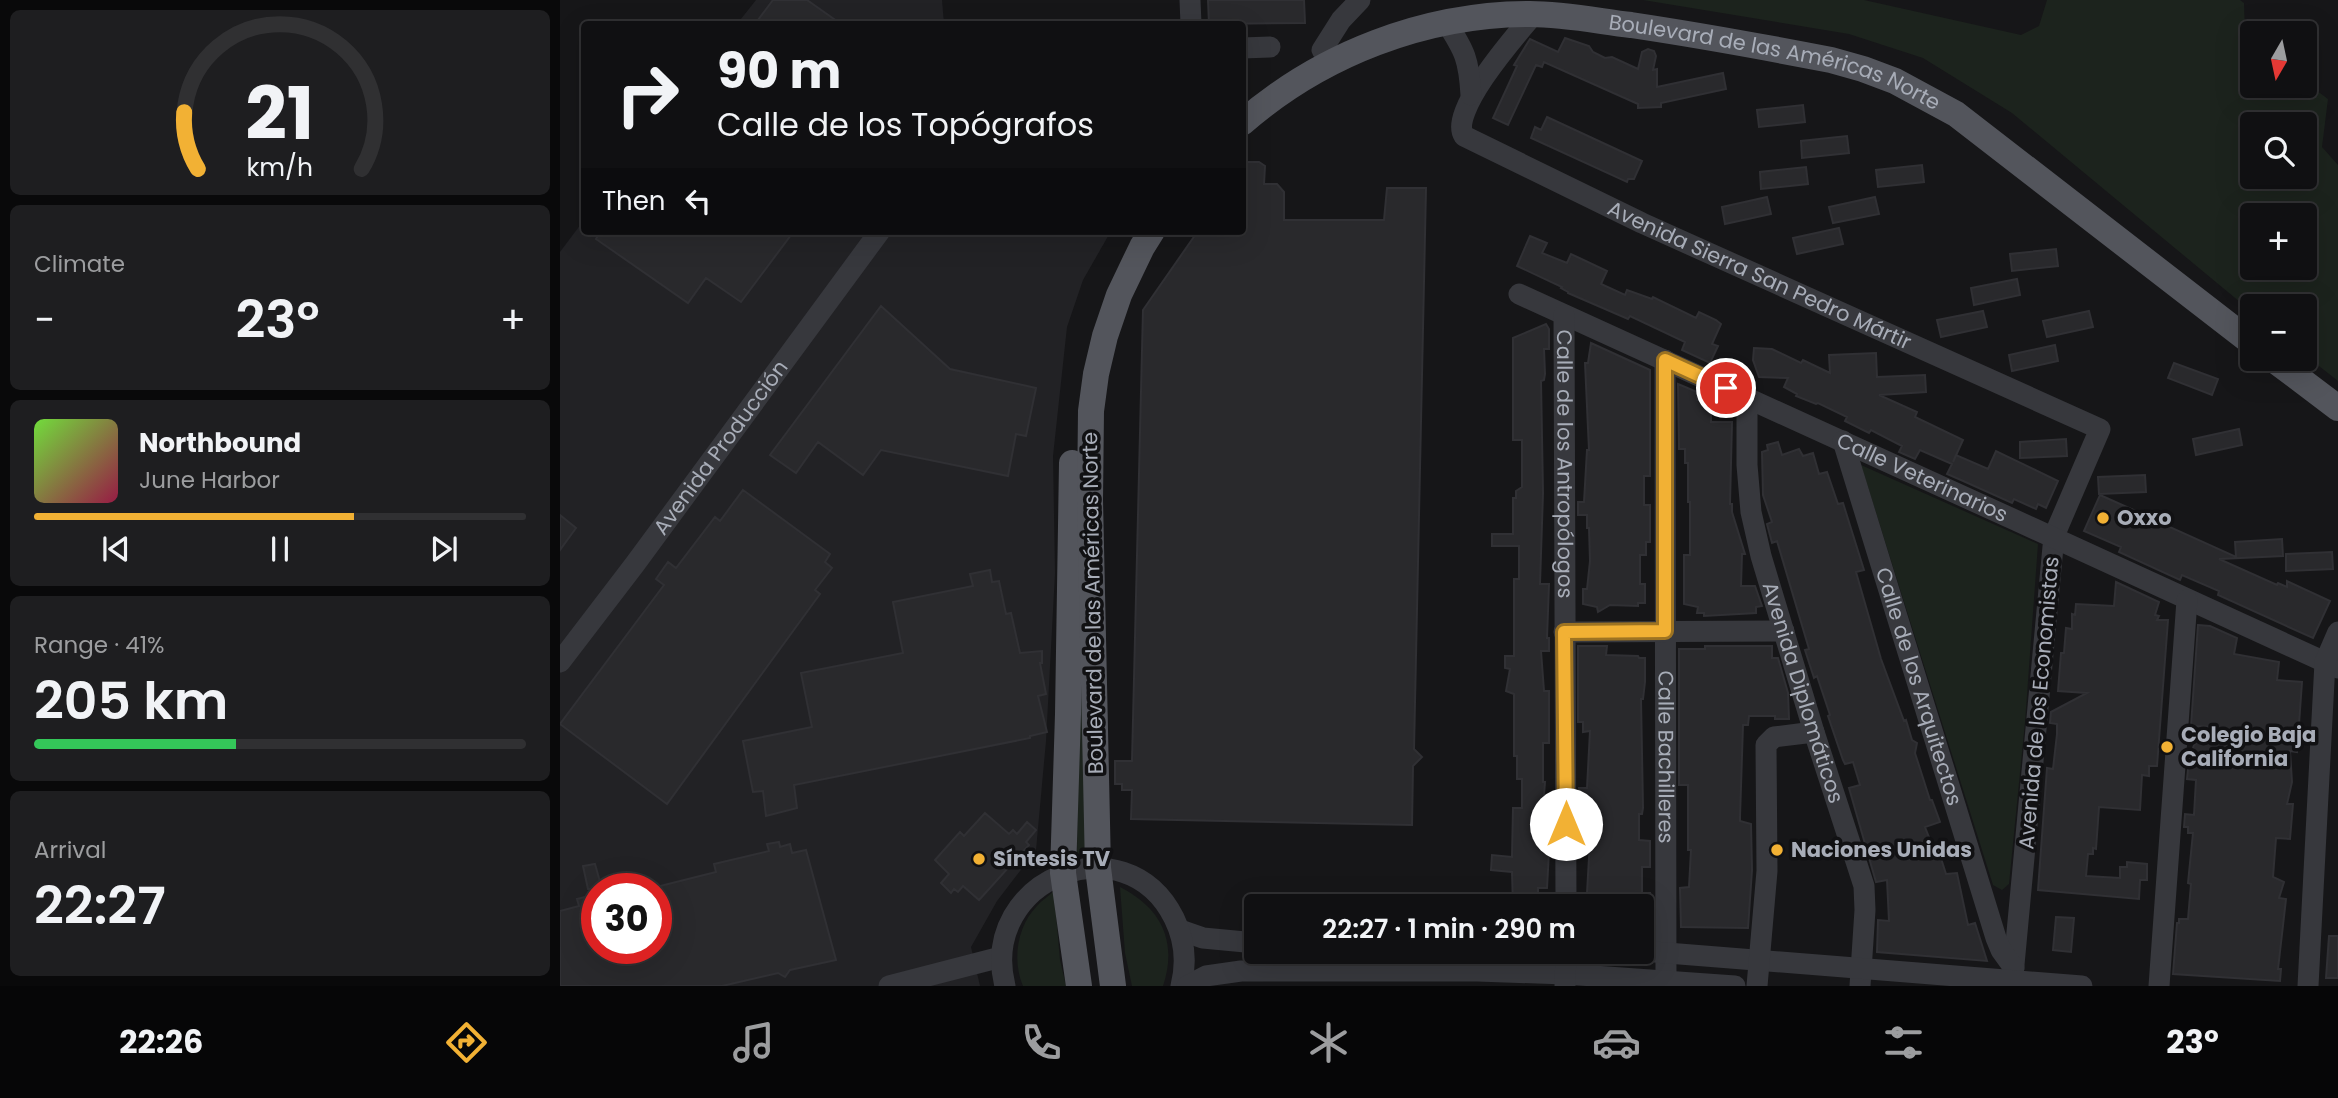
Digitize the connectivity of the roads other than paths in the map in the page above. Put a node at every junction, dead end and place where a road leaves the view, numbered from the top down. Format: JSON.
{"nodes":[{"id":1,"x":1190,"y":0,"type":"edge"},
{"id":2,"x":1360,"y":0,"type":"edge"},
{"id":3,"x":1507,"y":0,"type":"edge"},
{"id":4,"x":1538,"y":5,"type":"edge"},
{"id":5,"x":1191,"y":21,"type":"edge"},
{"id":6,"x":1446,"y":22,"type":"junction"},
{"id":7,"x":1270,"y":47,"type":"dead end"},
{"id":8,"x":1246,"y":48,"type":"edge"},
{"id":9,"x":1322,"y":50,"type":"junction"},
{"id":10,"x":1471,"y":95,"type":"junction"},
{"id":11,"x":1246,"y":99,"type":"edge"},
{"id":12,"x":1246,"y":120,"type":"edge"},
{"id":13,"x":877,"y":235,"type":"edge"},
{"id":14,"x":1132,"y":235,"type":"edge"},
{"id":15,"x":1150,"y":235,"type":"edge"},
{"id":16,"x":1519,"y":294,"type":"dead end"},
{"id":17,"x":1564,"y":315,"type":"junction"},
{"id":18,"x":2240,"y":316,"type":"edge"},
{"id":19,"x":2240,"y":334,"type":"edge"},
{"id":20,"x":1665,"y":360,"type":"junction"},
{"id":21,"x":2289,"y":371,"type":"edge"},
{"id":22,"x":2312,"y":371,"type":"edge"},
{"id":23,"x":2338,"y":391,"type":"edge"},
{"id":24,"x":1746,"y":397,"type":"junction"},
{"id":25,"x":2338,"y":408,"type":"edge"},
{"id":26,"x":2100,"y":429,"type":"joint"},
{"id":27,"x":1843,"y":441,"type":"junction"},
{"id":28,"x":2054,"y":536,"type":"junction"},
{"id":29,"x":2187,"y":600,"type":"junction"},
{"id":30,"x":1665,"y":631,"type":"junction"},
{"id":31,"x":1784,"y":631,"type":"junction"},
{"id":32,"x":1564,"y":632,"type":"junction"},
{"id":33,"x":2338,"y":632,"type":"edge"},
{"id":34,"x":560,"y":662,"type":"edge"},
{"id":35,"x":2331,"y":665,"type":"edge"},
{"id":36,"x":1814,"y":732,"type":"junction"},
{"id":37,"x":1098,"y":868,"type":"junction"},
{"id":38,"x":1062,"y":873,"type":"junction"},
{"id":39,"x":1566,"y":894,"type":"edge"},
{"id":40,"x":1180,"y":930,"type":"junction"},
{"id":41,"x":1244,"y":942,"type":"edge"},
{"id":42,"x":1654,"y":952,"type":"edge"},
{"id":43,"x":1666,"y":953,"type":"junction"},
{"id":44,"x":1001,"y":957,"type":"junction"},
{"id":45,"x":1759,"y":960,"type":"junction"},
{"id":46,"x":1861,"y":977,"type":"edge"},
{"id":47,"x":2013,"y":978,"type":"edge"},
{"id":48,"x":1565,"y":980,"type":"edge"},
{"id":49,"x":1666,"y":983,"type":"edge"},
{"id":50,"x":888,"y":986,"type":"edge"},
{"id":51,"x":1005,"y":986,"type":"edge"},
{"id":52,"x":1079,"y":986,"type":"edge"},
{"id":53,"x":1113,"y":986,"type":"edge"},
{"id":54,"x":1181,"y":986,"type":"edge"},
{"id":55,"x":1187,"y":986,"type":"edge"},
{"id":56,"x":1735,"y":986,"type":"edge"},
{"id":57,"x":1757,"y":986,"type":"edge"},
{"id":58,"x":2082,"y":986,"type":"edge"},
{"id":59,"x":2159,"y":986,"type":"edge"},
{"id":60,"x":2308,"y":986,"type":"edge"}],
"edges":[{"from":1,"to":5,"type":"street"},
{"from":2,"to":9,"type":"street"},
{"from":3,"to":4,"type":"main road","name":"Boulevard de las Américas Norte"},
{"from":3,"to":9,"type":"main road","name":"Boulevard de las Américas Norte"},
{"from":4,"to":6,"type":"main road","name":"Boulevard de las Américas Norte"},
{"from":4,"to":10,"type":"street","name":"Avenida Sierra San Pedro Mártir"},
{"from":4,"to":18,"type":"main road","name":"Boulevard de las Américas Norte"},
{"from":4,"to":19,"type":"main road","name":"Boulevard de las Américas Norte"},
{"from":6,"to":10,"type":"street","name":"Avenida Sierra San Pedro Mártir"},
{"from":6,"to":12,"type":"main road","name":"Boulevard de las Américas Norte"},
{"from":7,"to":8,"type":"street"},
{"from":9,"to":11,"type":"main road","name":"Boulevard de las Américas Norte"},
{"from":10,"to":26,"type":"street","name":"Avenida Sierra San Pedro Mártir"},
{"from":13,"to":34,"type":"street","name":"Avenida Producción"},
{"from":14,"to":38,"type":"main road","name":"Boulevard de las Américas Norte"},
{"from":15,"to":37,"type":"main road","name":"Boulevard de las Américas Norte"},
{"from":16,"to":17,"type":"street","name":"Calle Veterinarios"},
{"from":17,"to":20,"type":"street","name":"Calle Veterinarios"},
{"from":17,"to":32,"type":"street","name":"Calle de los Antropólogos"},
{"from":20,"to":24,"type":"street","name":"Calle Veterinarios"},
{"from":20,"to":30,"type":"street","name":"Calle Bachilleres"},
{"from":21,"to":25,"type":"main road"},
{"from":22,"to":23,"type":"main road"},
{"from":24,"to":27,"type":"street","name":"Calle Veterinarios"},
{"from":24,"to":31,"type":"street","name":"Avenida Diplomáticos"},
{"from":26,"to":28,"type":"street","name":"Avenida de los Economistas"},
{"from":27,"to":28,"type":"street","name":"Calle Veterinarios"},
{"from":27,"to":47,"type":"street","name":"Calle de los Arquitectos"},
{"from":28,"to":29,"type":"street","name":"Calle Veterinarios"},
{"from":28,"to":47,"type":"street","name":"Avenida de los Economistas"},
{"from":29,"to":35,"type":"street","name":"Calle Veterinarios"},
{"from":29,"to":59,"type":"street"},
{"from":30,"to":31,"type":"street"},
{"from":30,"to":32,"type":"street"},
{"from":30,"to":43,"type":"street","name":"Calle Bachilleres"},
{"from":31,"to":36,"type":"street","name":"Avenida Diplomáticos"},
{"from":32,"to":39,"type":"street","name":"Calle de los Antropólogos"},
{"from":33,"to":35,"type":"street"},
{"from":35,"to":60,"type":"street"},
{"from":36,"to":45,"type":"street"},
{"from":36,"to":46,"type":"street","name":"Avenida Diplomáticos"},
{"from":37,"to":38,"type":"street"},
{"from":37,"to":40,"type":"street"},
{"from":37,"to":53,"type":"main road","name":"Boulevard de las Américas Norte"},
{"from":38,"to":44,"type":"street"},
{"from":38,"to":52,"type":"main road","name":"Boulevard de las Américas Norte"},
{"from":40,"to":41,"type":"street"},
{"from":40,"to":54,"type":"street"},
{"from":42,"to":43,"type":"street"},
{"from":43,"to":45,"type":"street"},
{"from":43,"to":49,"type":"street","name":"Calle Bachilleres"},
{"from":44,"to":50,"type":"street"},
{"from":44,"to":51,"type":"street"},
{"from":45,"to":46,"type":"street"},
{"from":45,"to":57,"type":"street"},
{"from":46,"to":47,"type":"street"},
{"from":47,"to":58,"type":"street"},
{"from":48,"to":49,"type":"street"},
{"from":48,"to":55,"type":"street"},
{"from":49,"to":56,"type":"street"}]}
